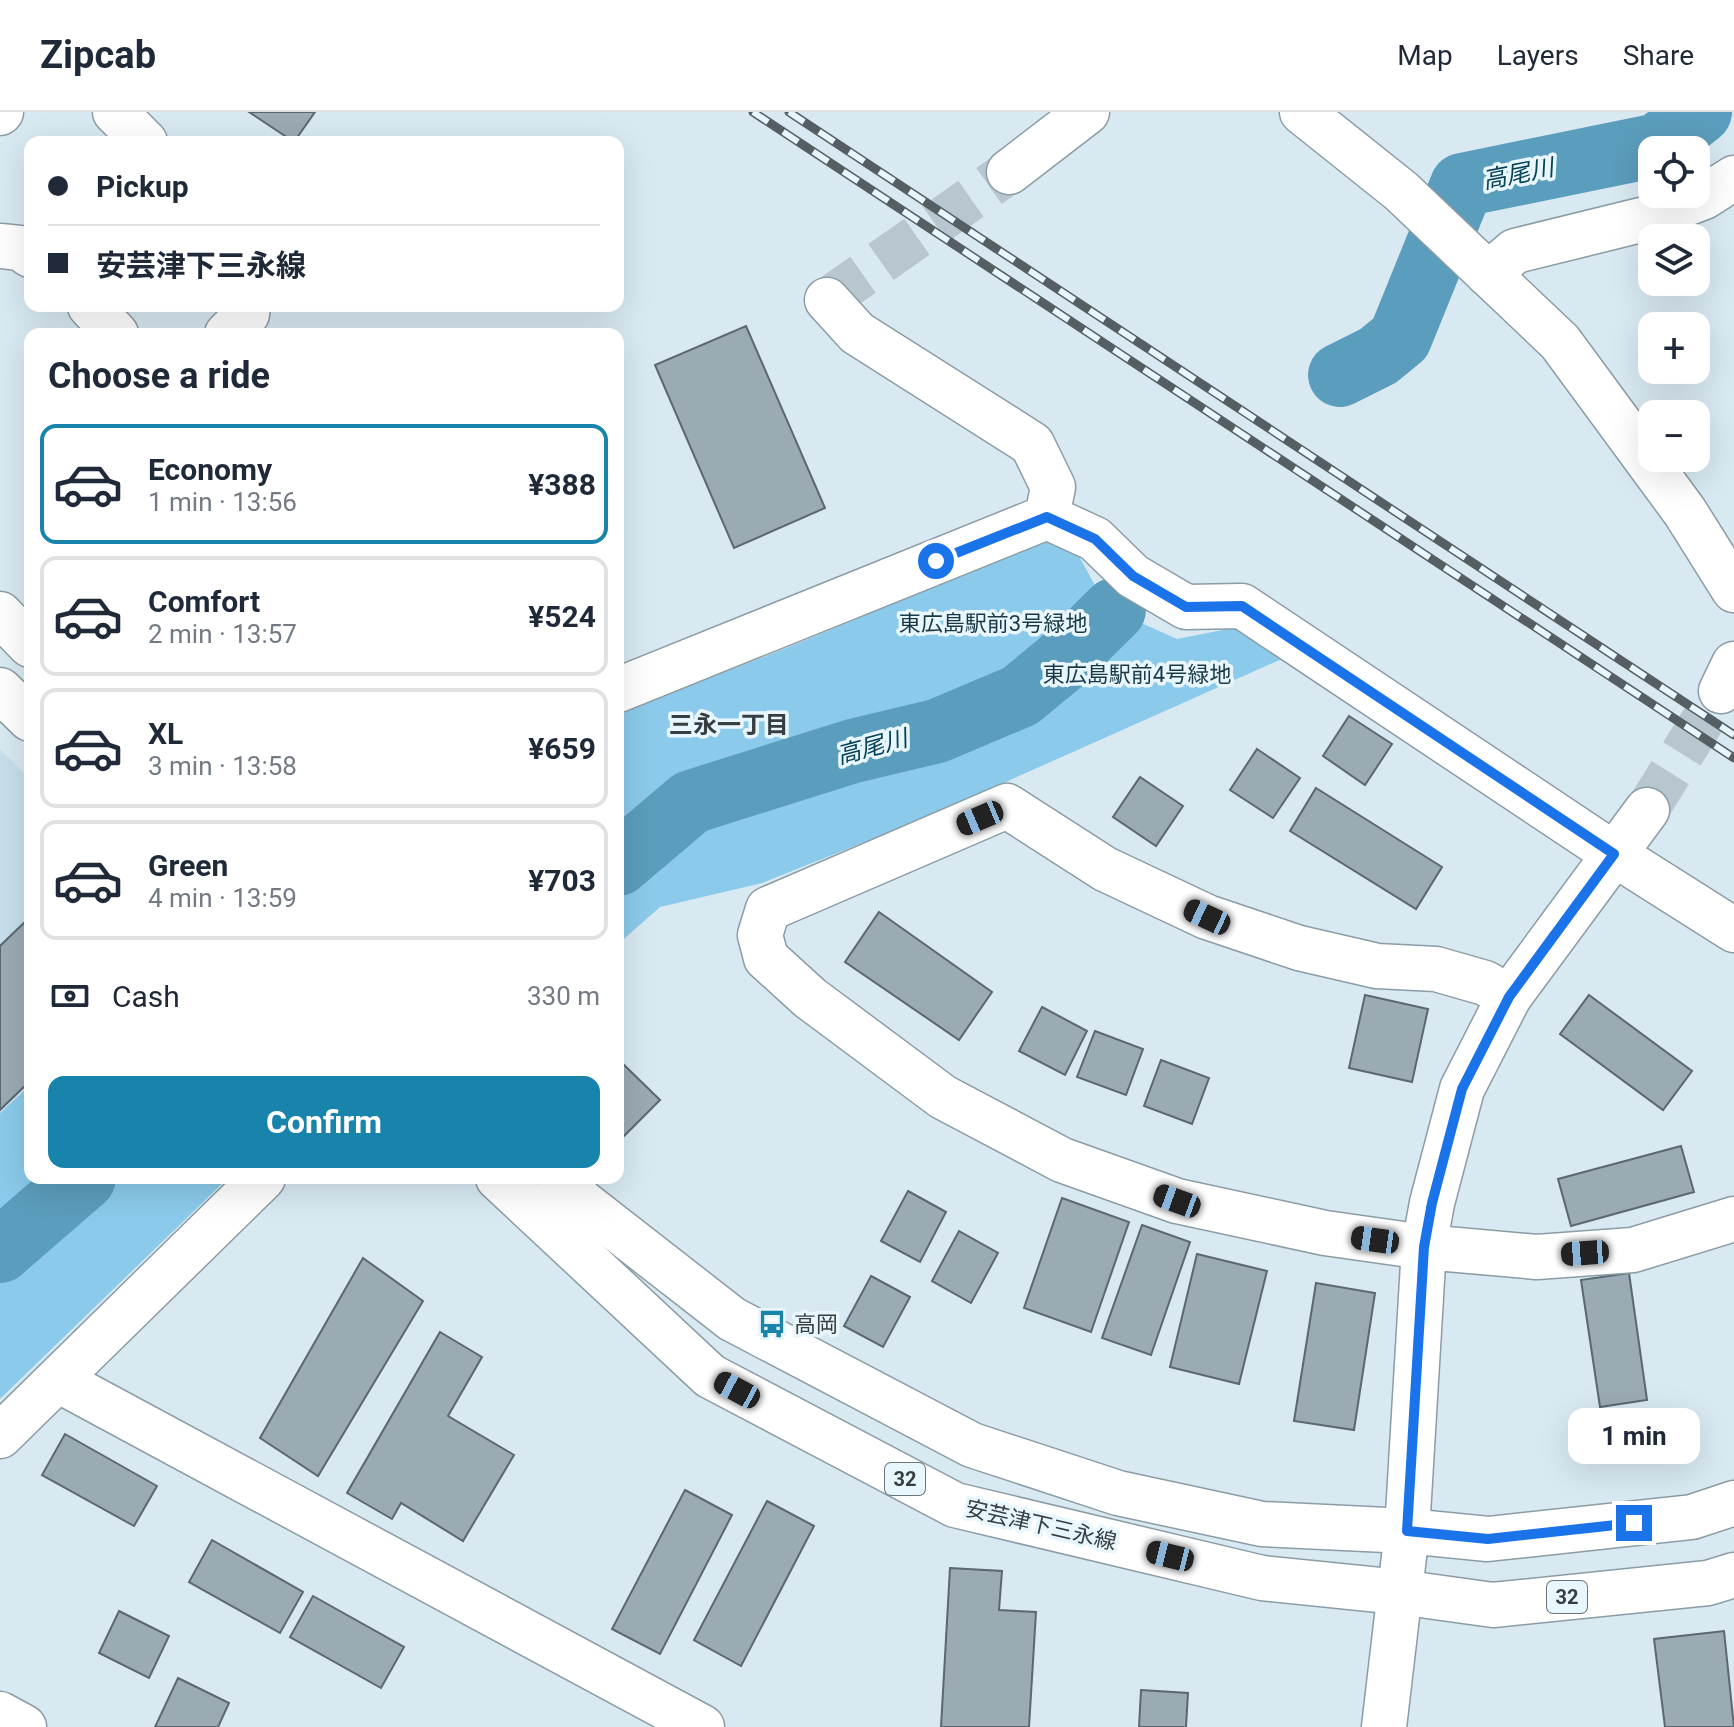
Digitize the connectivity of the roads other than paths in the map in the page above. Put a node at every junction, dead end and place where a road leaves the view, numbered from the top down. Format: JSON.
{"nodes":[{"id":1,"x":115,"y":112,"type":"edge"},
{"id":2,"x":1087,"y":112,"type":"edge"},
{"id":3,"x":1302,"y":112,"type":"edge"},
{"id":4,"x":139,"y":136,"type":"edge"},
{"id":5,"x":1009,"y":172,"type":"tunnel mouth"},
{"id":6,"x":1734,"y":178,"type":"edge"},
{"id":7,"x":0,"y":246,"type":"edge"},
{"id":8,"x":24,"y":251,"type":"edge"},
{"id":9,"x":1488,"y":274,"type":"junction"},
{"id":10,"x":827,"y":300,"type":"dead end"},
{"id":11,"x":96,"y":312,"type":"edge"},
{"id":12,"x":247,"y":312,"type":"edge"},
{"id":13,"x":110,"y":328,"type":"edge"},
{"id":14,"x":233,"y":328,"type":"edge"},
{"id":15,"x":1047,"y":517,"type":"junction"},
{"id":16,"x":1734,"y":590,"type":"edge"},
{"id":17,"x":0,"y":614,"type":"edge"},
{"id":18,"x":24,"y":639,"type":"edge"},
{"id":19,"x":624,"y":688,"type":"edge"},
{"id":20,"x":0,"y":690,"type":"edge"},
{"id":21,"x":24,"y":713,"type":"edge"},
{"id":22,"x":1647,"y":810,"type":"tunnel mouth"},
{"id":23,"x":1614,"y":854,"type":"junction"},
{"id":24,"x":1734,"y":930,"type":"edge"},
{"id":25,"x":1509,"y":997,"type":"junction"},
{"id":26,"x":257,"y":1184,"type":"edge"},
{"id":27,"x":504,"y":1184,"type":"edge"},
{"id":28,"x":564,"y":1184,"type":"edge"},
{"id":29,"x":1734,"y":1219,"type":"edge"},
{"id":30,"x":1424,"y":1247,"type":"junction"},
{"id":31,"x":58,"y":1380,"type":"junction"},
{"id":32,"x":0,"y":1436,"type":"edge"},
{"id":33,"x":1734,"y":1503,"type":"edge"},
{"id":34,"x":1407,"y":1531,"type":"junction"},
{"id":35,"x":1734,"y":1575,"type":"edge"},
{"id":36,"x":1399,"y":1592,"type":"junction"},
{"id":37,"x":0,"y":1714,"type":"edge"},
{"id":38,"x":24,"y":1727,"type":"edge"},
{"id":39,"x":702,"y":1727,"type":"edge"},
{"id":40,"x":1384,"y":1727,"type":"edge"}],
"edges":[{"from":1,"to":4,"type":"street"},
{"from":2,"to":5,"type":"street"},
{"from":3,"to":9,"type":"street"},
{"from":6,"to":9,"type":"street"},
{"from":7,"to":8,"type":"street"},
{"from":9,"to":16,"type":"street"},
{"from":10,"to":15,"type":"street"},
{"from":11,"to":13,"type":"street"},
{"from":12,"to":14,"type":"street"},
{"from":15,"to":19,"type":"street"},
{"from":15,"to":23,"type":"street"},
{"from":17,"to":18,"type":"street"},
{"from":20,"to":21,"type":"street"},
{"from":22,"to":23,"type":"street"},
{"from":23,"to":24,"type":"street"},
{"from":23,"to":25,"type":"street"},
{"from":25,"to":30,"type":"street"},
{"from":25,"to":30,"type":"street"},
{"from":26,"to":31,"type":"street"},
{"from":27,"to":36,"type":"street","name":"安芸津下三永線","number":"32"},
{"from":28,"to":34,"type":"street"},
{"from":29,"to":30,"type":"street"},
{"from":30,"to":34,"type":"street"},
{"from":31,"to":32,"type":"street"},
{"from":31,"to":39,"type":"street"},
{"from":33,"to":34,"type":"street"},
{"from":34,"to":36,"type":"street"},
{"from":35,"to":36,"type":"street","name":"安芸津下三永線","number":"32"},
{"from":36,"to":40,"type":"street"},
{"from":37,"to":38,"type":"street"}]}
